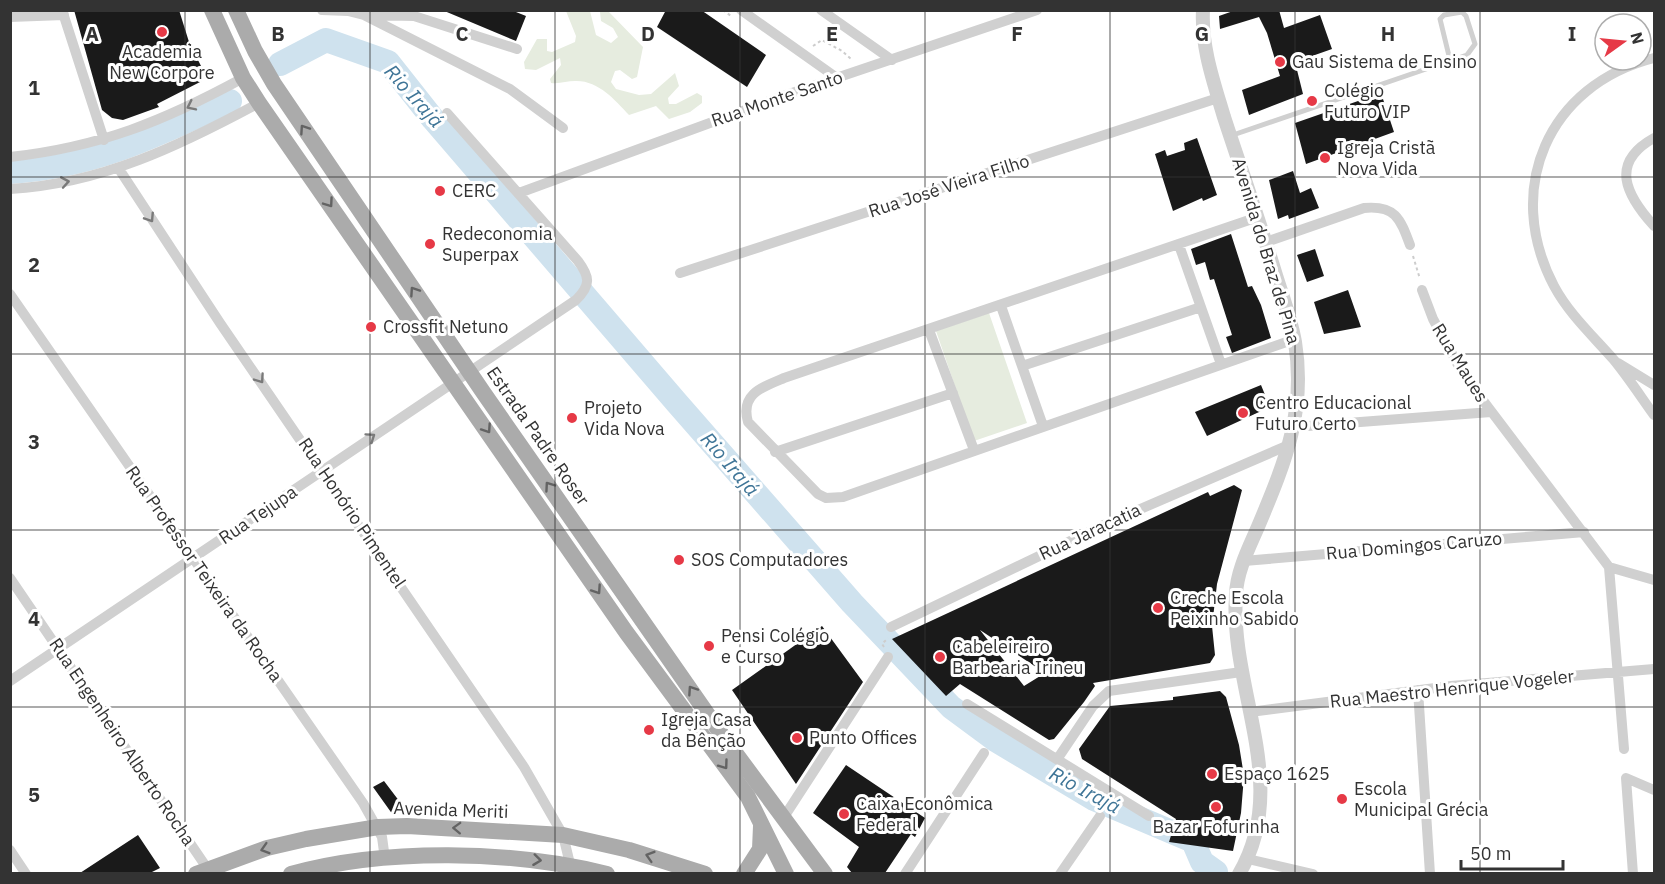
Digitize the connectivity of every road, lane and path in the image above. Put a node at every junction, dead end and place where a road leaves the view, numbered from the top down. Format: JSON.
{"nodes":[{"id":1,"x":212,"y":10,"type":"edge"},
{"id":2,"x":236,"y":10,"type":"edge"},
{"id":3,"x":322,"y":10,"type":"edge"},
{"id":4,"x":741,"y":10,"type":"edge"},
{"id":5,"x":821,"y":10,"type":"edge"},
{"id":6,"x":1037,"y":10,"type":"edge"},
{"id":7,"x":1203,"y":10,"type":"edge"},
{"id":8,"x":63,"y":13,"type":"edge"},
{"id":9,"x":364,"y":15,"type":"junction"},
{"id":10,"x":10,"y":17,"type":"edge"},
{"id":11,"x":517,"y":50,"type":"dead end"},
{"id":12,"x":1654,"y":58,"type":"edge"},
{"id":13,"x":892,"y":60,"type":"junction"},
{"id":14,"x":1450,"y":60,"type":"junction"},
{"id":15,"x":243,"y":78,"type":"junction"},
{"id":16,"x":837,"y":78,"type":"junction"},
{"id":17,"x":1218,"y":98,"type":"junction"},
{"id":18,"x":259,"y":103,"type":"junction"},
{"id":19,"x":447,"y":113,"type":"dead end"},
{"id":20,"x":563,"y":129,"type":"dead end"},
{"id":21,"x":1230,"y":136,"type":"junction"},
{"id":22,"x":1654,"y":138,"type":"edge"},
{"id":23,"x":104,"y":140,"type":"junction"},
{"id":24,"x":10,"y":157,"type":"edge"},
{"id":25,"x":118,"y":169,"type":"junction"},
{"id":26,"x":10,"y":189,"type":"edge"},
{"id":27,"x":519,"y":194,"type":"junction"},
{"id":28,"x":1258,"y":217,"type":"junction"},
{"id":29,"x":1654,"y":226,"type":"edge"},
{"id":30,"x":1266,"y":242,"type":"junction"},
{"id":31,"x":1179,"y":244,"type":"junction"},
{"id":32,"x":1410,"y":244,"type":"joint"},
{"id":33,"x":680,"y":273,"type":"dead end"},
{"id":34,"x":1422,"y":290,"type":"joint"},
{"id":35,"x":10,"y":294,"type":"edge"},
{"id":36,"x":1001,"y":306,"type":"junction"},
{"id":37,"x":1201,"y":307,"type":"junction"},
{"id":38,"x":929,"y":330,"type":"junction"},
{"id":39,"x":1295,"y":339,"type":"junction"},
{"id":40,"x":1615,"y":362,"type":"junction"},
{"id":41,"x":1221,"y":364,"type":"junction"},
{"id":42,"x":1022,"y":366,"type":"junction"},
{"id":43,"x":469,"y":371,"type":"junction"},
{"id":44,"x":453,"y":381,"type":"junction"},
{"id":45,"x":1654,"y":385,"type":"edge"},
{"id":46,"x":953,"y":393,"type":"junction"},
{"id":47,"x":1491,"y":412,"type":"junction"},
{"id":48,"x":1654,"y":415,"type":"edge"},
{"id":49,"x":1043,"y":426,"type":"junction"},
{"id":50,"x":1295,"y":427,"type":"junction"},
{"id":51,"x":1291,"y":444,"type":"junction"},
{"id":52,"x":974,"y":450,"type":"junction"},
{"id":53,"x":775,"y":452,"type":"junction"},
{"id":54,"x":323,"y":471,"type":"junction"},
{"id":55,"x":1584,"y":532,"type":"junction"},
{"id":56,"x":193,"y":559,"type":"junction"},
{"id":57,"x":1244,"y":561,"type":"junction"},
{"id":58,"x":1609,"y":567,"type":"junction"},
{"id":59,"x":10,"y":578,"type":"edge"},
{"id":60,"x":1654,"y":580,"type":"edge"},
{"id":61,"x":891,"y":632,"type":"joint"},
{"id":62,"x":882,"y":644,"type":"dead end"},
{"id":63,"x":60,"y":648,"type":"junction"},
{"id":64,"x":888,"y":657,"type":"dead end"},
{"id":65,"x":1654,"y":669,"type":"edge"},
{"id":66,"x":1241,"y":672,"type":"junction"},
{"id":67,"x":1619,"y":673,"type":"junction"},
{"id":68,"x":10,"y":681,"type":"edge"},
{"id":69,"x":1418,"y":690,"type":"junction"},
{"id":70,"x":967,"y":704,"type":"dead end"},
{"id":71,"x":1250,"y":712,"type":"junction"},
{"id":72,"x":1623,"y":749,"type":"dead end"},
{"id":73,"x":984,"y":753,"type":"dead end"},
{"id":74,"x":1058,"y":758,"type":"junction"},
{"id":75,"x":1654,"y":790,"type":"edge"},
{"id":76,"x":1100,"y":816,"type":"dead end"},
{"id":77,"x":1149,"y":816,"type":"dead end"},
{"id":78,"x":784,"y":817,"type":"junction"},
{"id":79,"x":759,"y":819,"type":"junction"},
{"id":80,"x":378,"y":827,"type":"junction"},
{"id":81,"x":563,"y":835,"type":"junction"},
{"id":82,"x":10,"y":850,"type":"edge"},
{"id":83,"x":1248,"y":859,"type":"junction"},
{"id":84,"x":385,"y":860,"type":"junction"},
{"id":85,"x":570,"y":864,"type":"junction"},
{"id":86,"x":206,"y":872,"type":"edge"},
{"id":87,"x":26,"y":873,"type":"edge"},
{"id":88,"x":291,"y":873,"type":"edge"},
{"id":89,"x":607,"y":873,"type":"edge"},
{"id":90,"x":705,"y":873,"type":"edge"},
{"id":91,"x":744,"y":873,"type":"edge"},
{"id":92,"x":786,"y":873,"type":"edge"},
{"id":93,"x":825,"y":873,"type":"edge"},
{"id":94,"x":905,"y":873,"type":"edge"},
{"id":95,"x":1060,"y":873,"type":"edge"},
{"id":96,"x":1239,"y":873,"type":"edge"},
{"id":97,"x":1313,"y":873,"type":"edge"},
{"id":98,"x":1430,"y":873,"type":"edge"},
{"id":99,"x":1633,"y":873,"type":"edge"}],
"edges":[{"from":1,"to":15,"type":"main road","name":"Estrada Padre Roser"},
{"from":43,"to":2,"type":"main road","name":"Estrada Padre Roser","one_way":true},
{"from":3,"to":9,"type":"street"},
{"from":4,"to":16,"type":"street"},
{"from":5,"to":13,"type":"street"},
{"from":6,"to":13,"type":"street","name":"Rua Monte Santo"},
{"from":7,"to":17,"type":"street","name":"Avenida do Braz de Pina"},
{"from":8,"to":10,"type":"street"},
{"from":8,"to":23,"type":"street"},
{"from":9,"to":11,"type":"street"},
{"from":9,"to":20,"type":"street"},
{"from":12,"to":40,"type":"street"},
{"from":13,"to":16,"type":"street","name":"Rua Monte Santo"},
{"from":14,"to":14,"type":"lane"},
{"from":14,"to":21,"type":"lane"},
{"from":15,"to":18,"type":"main road","name":"Estrada Padre Roser"},
{"from":15,"to":23,"type":"street","one_way":true},
{"from":16,"to":27,"type":"street","name":"Rua Monte Santo"},
{"from":17,"to":21,"type":"street","name":"Avenida do Braz de Pina"},
{"from":17,"to":33,"type":"street","name":"Rua José Vieira Filho"},
{"from":18,"to":25,"type":"street"},
{"from":18,"to":44,"type":"main road","name":"Estrada Padre Roser","one_way":true},
{"from":19,"to":27,"type":"street","name":"Rua Tejupa"},
{"from":21,"to":28,"type":"street","name":"Avenida do Braz de Pina"},
{"from":22,"to":29,"type":"street"},
{"from":23,"to":24,"type":"street"},
{"from":26,"to":25,"type":"street","one_way":true},
{"from":25,"to":54,"type":"street","name":"Rua Honório Pimentel","one_way":true},
{"from":27,"to":43,"type":"street","name":"Rua Tejupa"},
{"from":28,"to":30,"type":"street","name":"Avenida do Braz de Pina"},
{"from":28,"to":31,"type":"street"},
{"from":30,"to":32,"type":"street"},
{"from":30,"to":39,"type":"street","name":"Avenida do Braz de Pina"},
{"from":31,"to":36,"type":"street"},
{"from":31,"to":37,"type":"street"},
{"from":32,"to":34,"type":"path"},
{"from":34,"to":47,"type":"street","name":"Rua Maues"},
{"from":35,"to":56,"type":"street","name":"Rua Professor Teixeira da Rocha"},
{"from":36,"to":38,"type":"street"},
{"from":36,"to":42,"type":"street"},
{"from":37,"to":41,"type":"street"},
{"from":37,"to":42,"type":"street"},
{"from":38,"to":46,"type":"street"},
{"from":38,"to":53,"type":"street"},
{"from":39,"to":41,"type":"street"},
{"from":39,"to":50,"type":"street","name":"Avenida do Braz de Pina"},
{"from":40,"to":45,"type":"street"},
{"from":40,"to":48,"type":"street"},
{"from":41,"to":49,"type":"street"},
{"from":42,"to":49,"type":"street"},
{"from":43,"to":44,"type":"street","name":"Rua Tejupa"},
{"from":78,"to":43,"type":"main road","name":"Estrada Padre Roser","one_way":true},
{"from":54,"to":44,"type":"street","name":"Rua Tejupa","one_way":true},
{"from":44,"to":79,"type":"main road","name":"Estrada Padre Roser","one_way":true},
{"from":46,"to":52,"type":"street"},
{"from":46,"to":53,"type":"street"},
{"from":47,"to":50,"type":"street"},
{"from":47,"to":55,"type":"street","name":"Rua Maues"},
{"from":49,"to":52,"type":"street"},
{"from":50,"to":51,"type":"street","name":"Avenida do Braz de Pina"},
{"from":51,"to":57,"type":"street","name":"Avenida do Braz de Pina"},
{"from":51,"to":61,"type":"street","name":"Rua Jaracatia"},
{"from":52,"to":53,"type":"street"},
{"from":54,"to":56,"type":"street","name":"Rua Tejupa"},
{"from":54,"to":81,"type":"street","name":"Rua Honório Pimentel"},
{"from":55,"to":57,"type":"street","name":"Rua Domingos Caruzo"},
{"from":55,"to":58,"type":"street","name":"Rua Maues"},
{"from":56,"to":63,"type":"street","name":"Rua Tejupa"},
{"from":56,"to":80,"type":"street","name":"Rua Professor Teixeira da Rocha"},
{"from":57,"to":66,"type":"street","name":"Avenida do Braz de Pina"},
{"from":58,"to":60,"type":"street"},
{"from":58,"to":67,"type":"street"},
{"from":59,"to":63,"type":"street","name":"Rua Engenheiro Alberto Rocha"},
{"from":61,"to":62,"type":"path"},
{"from":63,"to":68,"type":"street","name":"Rua Tejupa"},
{"from":63,"to":86,"type":"street","name":"Rua Engenheiro Alberto Rocha"},
{"from":64,"to":78,"type":"street"},
{"from":65,"to":67,"type":"street","name":"Rua Maestro Henrique Vogeler"},
{"from":66,"to":71,"type":"street","name":"Avenida do Braz de Pina"},
{"from":66,"to":74,"type":"street"},
{"from":67,"to":69,"type":"street","name":"Rua Maestro Henrique Vogeler"},
{"from":67,"to":72,"type":"street"},
{"from":69,"to":71,"type":"street","name":"Rua Maestro Henrique Vogeler"},
{"from":69,"to":98,"type":"street"},
{"from":70,"to":74,"type":"street"},
{"from":71,"to":83,"type":"street","name":"Avenida do Braz de Pina"},
{"from":73,"to":94,"type":"street"},
{"from":74,"to":77,"type":"street"},
{"from":75,"to":99,"type":"street"},
{"from":76,"to":95,"type":"street"},
{"from":78,"to":93,"type":"main road","name":"Estrada Padre Roser"},
{"from":79,"to":91,"type":"main road"},
{"from":79,"to":92,"type":"main road","name":"Estrada Padre Roser"},
{"from":81,"to":80,"type":"main road","name":"Avenida Meriti","one_way":true},
{"from":80,"to":84,"type":"street","name":"Rua Professor Teixeira da Rocha"},
{"from":80,"to":86,"type":"main road","name":"Avenida Meriti","one_way":true},
{"from":81,"to":85,"type":"street","name":"Rua Honório Pimentel"},
{"from":90,"to":81,"type":"main road","name":"Avenida Meriti","one_way":true},
{"from":82,"to":87,"type":"street"},
{"from":83,"to":96,"type":"street","name":"Avenida do Braz de Pina"},
{"from":83,"to":97,"type":"street"},
{"from":84,"to":85,"type":"main road","one_way":true},
{"from":84,"to":88,"type":"main road"},
{"from":85,"to":89,"type":"main road"}]}
